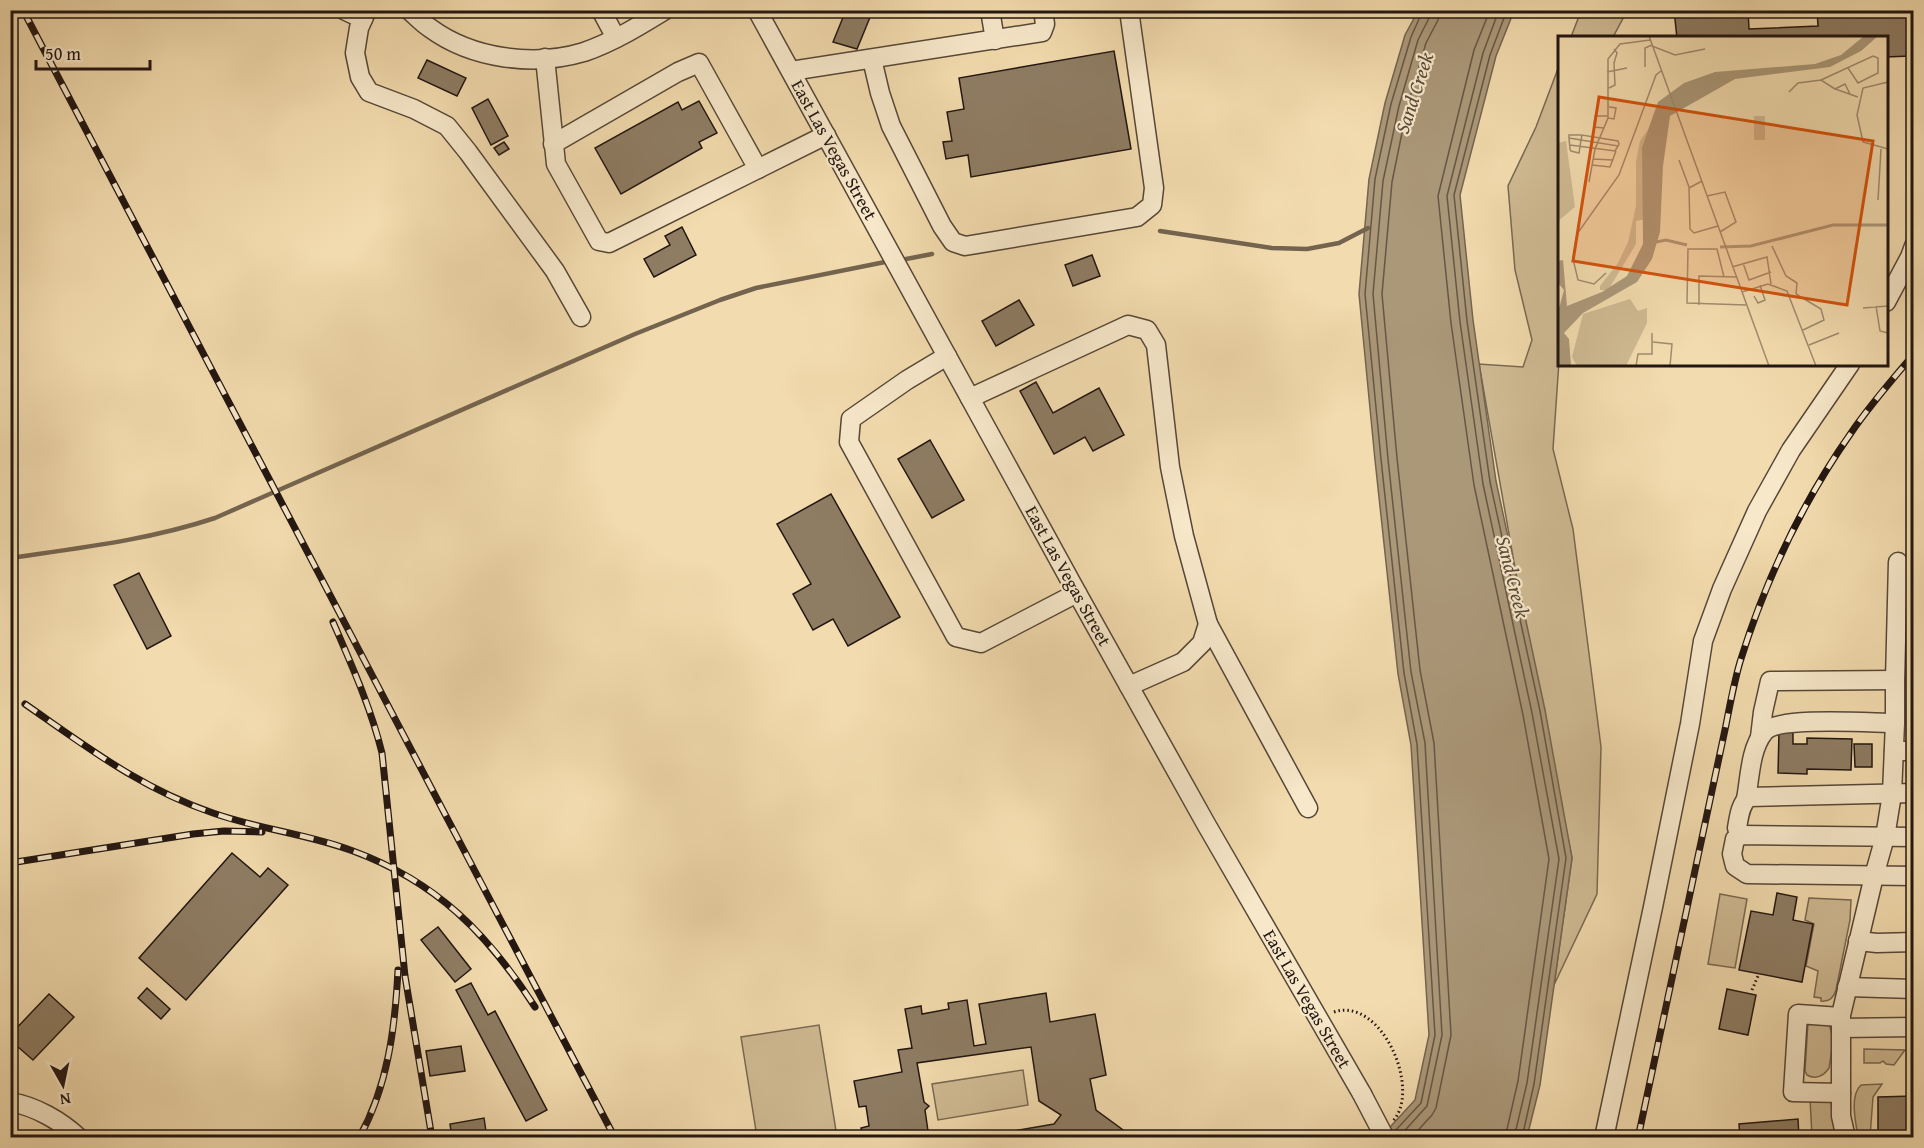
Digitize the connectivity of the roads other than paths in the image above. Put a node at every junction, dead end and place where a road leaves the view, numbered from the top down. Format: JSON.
{"nodes":[{"id":1,"x":344,"y":10,"type":"edge"},
{"id":2,"x":409,"y":10,"type":"edge"},
{"id":3,"x":601,"y":10,"type":"edge"},
{"id":4,"x":665,"y":10,"type":"edge"},
{"id":5,"x":757,"y":10,"type":"edge"},
{"id":6,"x":990,"y":10,"type":"edge"},
{"id":7,"x":1043,"y":10,"type":"edge"},
{"id":8,"x":1128,"y":10,"type":"edge"},
{"id":9,"x":365,"y":14,"type":"edge"},
{"id":10,"x":616,"y":38,"type":"junction"},
{"id":11,"x":995,"y":40,"type":"junction"},
{"id":12,"x":545,"y":58,"type":"junction"},
{"id":13,"x":872,"y":59,"type":"junction"},
{"id":14,"x":790,"y":71,"type":"junction"},
{"id":15,"x":826,"y":135,"type":"junction"},
{"id":16,"x":553,"y":144,"type":"junction"},
{"id":17,"x":758,"y":169,"type":"junction"},
{"id":18,"x":1914,"y":246,"type":"edge"},
{"id":19,"x":1888,"y":300,"type":"edge"},
{"id":20,"x":581,"y":317,"type":"dead end"},
{"id":21,"x":947,"y":356,"type":"junction"},
{"id":22,"x":1849,"y":366,"type":"edge"},
{"id":23,"x":970,"y":399,"type":"junction"},
{"id":24,"x":1898,"y":562,"type":"dead end"},
{"id":25,"x":1077,"y":593,"type":"junction"},
{"id":26,"x":1208,"y":624,"type":"junction"},
{"id":27,"x":1895,"y":680,"type":"junction"},
{"id":28,"x":1129,"y":686,"type":"junction"},
{"id":29,"x":1895,"y":723,"type":"junction"},
{"id":30,"x":1760,"y":737,"type":"junction"},
{"id":31,"x":1894,"y":751,"type":"junction"},
{"id":32,"x":1914,"y":751,"type":"edge"},
{"id":33,"x":1914,"y":793,"type":"edge"},
{"id":34,"x":1892,"y":794,"type":"junction"},
{"id":35,"x":1746,"y":799,"type":"junction"},
{"id":36,"x":1308,"y":808,"type":"dead end"},
{"id":37,"x":1742,"y":836,"type":"junction"},
{"id":38,"x":1886,"y":837,"type":"junction"},
{"id":39,"x":1914,"y":837,"type":"edge"},
{"id":40,"x":1874,"y":876,"type":"junction"},
{"id":41,"x":1914,"y":876,"type":"edge"},
{"id":42,"x":1857,"y":941,"type":"junction"},
{"id":43,"x":1914,"y":942,"type":"edge"},
{"id":44,"x":1847,"y":987,"type":"junction"},
{"id":45,"x":1914,"y":989,"type":"edge"},
{"id":46,"x":1840,"y":1023,"type":"junction"},
{"id":47,"x":1914,"y":1027,"type":"edge"},
{"id":48,"x":1841,"y":1093,"type":"junction"},
{"id":49,"x":10,"y":1102,"type":"edge"},
{"id":50,"x":1388,"y":1130,"type":"edge"},
{"id":51,"x":79,"y":1137,"type":"edge"},
{"id":52,"x":1604,"y":1137,"type":"edge"},
{"id":53,"x":1846,"y":1137,"type":"edge"}],
"edges":[{"from":1,"to":9,"type":"street"},
{"from":2,"to":12,"type":"street"},
{"from":3,"to":10,"type":"street"},
{"from":4,"to":10,"type":"street"},
{"from":5,"to":14,"type":"street","name":"East Las Vegas Street"},
{"from":6,"to":11,"type":"street"},
{"from":7,"to":11,"type":"street"},
{"from":8,"to":13,"type":"street"},
{"from":9,"to":20,"type":"street"},
{"from":10,"to":12,"type":"street"},
{"from":11,"to":13,"type":"street"},
{"from":12,"to":16,"type":"street"},
{"from":13,"to":14,"type":"street"},
{"from":14,"to":15,"type":"street","name":"East Las Vegas Street"},
{"from":15,"to":17,"type":"street"},
{"from":15,"to":21,"type":"street","name":"East Las Vegas Street"},
{"from":16,"to":17,"type":"street"},
{"from":16,"to":17,"type":"street"},
{"from":18,"to":19,"type":"street"},
{"from":21,"to":23,"type":"street","name":"East Las Vegas Street"},
{"from":21,"to":25,"type":"street"},
{"from":22,"to":52,"type":"street"},
{"from":23,"to":25,"type":"street","name":"East Las Vegas Street"},
{"from":23,"to":26,"type":"street"},
{"from":24,"to":27,"type":"street"},
{"from":25,"to":28,"type":"street","name":"East Las Vegas Street"},
{"from":26,"to":28,"type":"street"},
{"from":26,"to":36,"type":"street"},
{"from":27,"to":29,"type":"street"},
{"from":27,"to":30,"type":"street"},
{"from":28,"to":50,"type":"street","name":"East Las Vegas Street","bridge":true},
{"from":29,"to":30,"type":"street"},
{"from":29,"to":31,"type":"street"},
{"from":30,"to":35,"type":"street"},
{"from":31,"to":32,"type":"street"},
{"from":31,"to":34,"type":"street"},
{"from":33,"to":34,"type":"street"},
{"from":34,"to":35,"type":"street"},
{"from":34,"to":38,"type":"street"},
{"from":35,"to":37,"type":"street"},
{"from":37,"to":38,"type":"street"},
{"from":37,"to":40,"type":"street"},
{"from":38,"to":39,"type":"street"},
{"from":38,"to":40,"type":"street"},
{"from":40,"to":41,"type":"street"},
{"from":40,"to":42,"type":"street"},
{"from":42,"to":43,"type":"street"},
{"from":42,"to":44,"type":"street"},
{"from":44,"to":45,"type":"street"},
{"from":44,"to":46,"type":"street"},
{"from":46,"to":47,"type":"street"},
{"from":46,"to":48,"type":"street"},
{"from":46,"to":48,"type":"street"},
{"from":48,"to":53,"type":"street"},
{"from":49,"to":51,"type":"street"}]}
